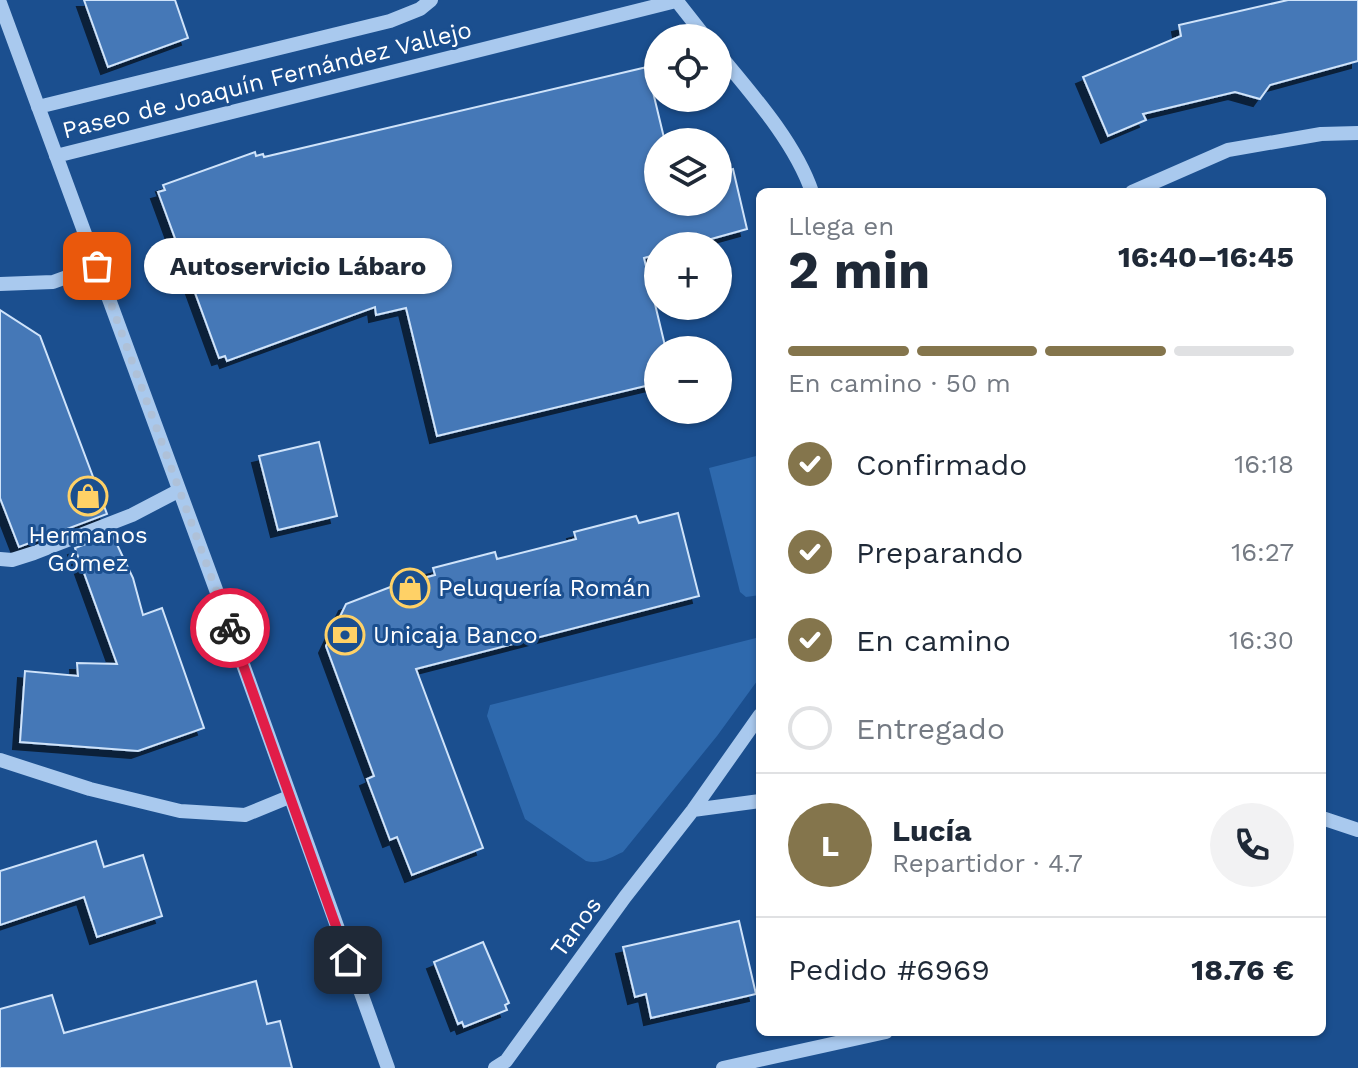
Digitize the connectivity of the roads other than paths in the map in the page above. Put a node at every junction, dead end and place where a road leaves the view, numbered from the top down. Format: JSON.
{"nodes":[{"id":1,"x":431,"y":0,"type":"edge"},
{"id":2,"x":676,"y":1,"type":"edge"},
{"id":3,"x":0,"y":3,"type":"edge"},
{"id":4,"x":695,"y":24,"type":"edge"},
{"id":5,"x":732,"y":70,"type":"edge"},
{"id":6,"x":38,"y":107,"type":"junction"},
{"id":7,"x":1358,"y":133,"type":"edge"},
{"id":8,"x":56,"y":156,"type":"junction"},
{"id":9,"x":810,"y":188,"type":"edge"},
{"id":10,"x":1141,"y":188,"type":"edge"},
{"id":11,"x":97,"y":266,"type":"junction"},
{"id":12,"x":0,"y":284,"type":"edge"},
{"id":13,"x":178,"y":491,"type":"junction"},
{"id":14,"x":0,"y":559,"type":"edge"},
{"id":15,"x":756,"y":721,"type":"edge"},
{"id":16,"x":0,"y":760,"type":"edge"},
{"id":17,"x":289,"y":797,"type":"junction"},
{"id":18,"x":756,"y":802,"type":"edge"},
{"id":19,"x":693,"y":810,"type":"junction"},
{"id":20,"x":1326,"y":819,"type":"edge"},
{"id":21,"x":1358,"y":830,"type":"edge"},
{"id":22,"x":868,"y":1036,"type":"edge"},
{"id":23,"x":506,"y":1066,"type":"edge"},
{"id":24,"x":388,"y":1068,"type":"edge"},
{"id":25,"x":723,"y":1068,"type":"edge"}],
"edges":[{"from":1,"to":6,"type":"street"},
{"from":2,"to":4,"type":"street"},
{"from":2,"to":8,"type":"street","name":"Paseo de Joaquín Fernández Vallejo"},
{"from":3,"to":6,"type":"street","name":"Paseo de Joaquín Fernández Vallejo"},
{"from":5,"to":9,"type":"street"},
{"from":6,"to":8,"type":"street","name":"Paseo de Joaquín Fernández Vallejo"},
{"from":7,"to":10,"type":"street"},
{"from":8,"to":11,"type":"street","name":"Paseo de Joaquín Fernández Vallejo"},
{"from":11,"to":12,"type":"street"},
{"from":11,"to":13,"type":"street","name":"Paseo de Joaquín Fernández Vallejo"},
{"from":13,"to":14,"type":"street"},
{"from":13,"to":17,"type":"street","name":"Paseo de Joaquín Fernández Vallejo"},
{"from":15,"to":19,"type":"street","name":"Tanos"},
{"from":16,"to":17,"type":"street"},
{"from":17,"to":24,"type":"street","name":"Paseo de Joaquín Fernández Vallejo"},
{"from":18,"to":19,"type":"street"},
{"from":19,"to":23,"type":"street","name":"Tanos"},
{"from":20,"to":21,"type":"street"},
{"from":22,"to":25,"type":"street"}]}
